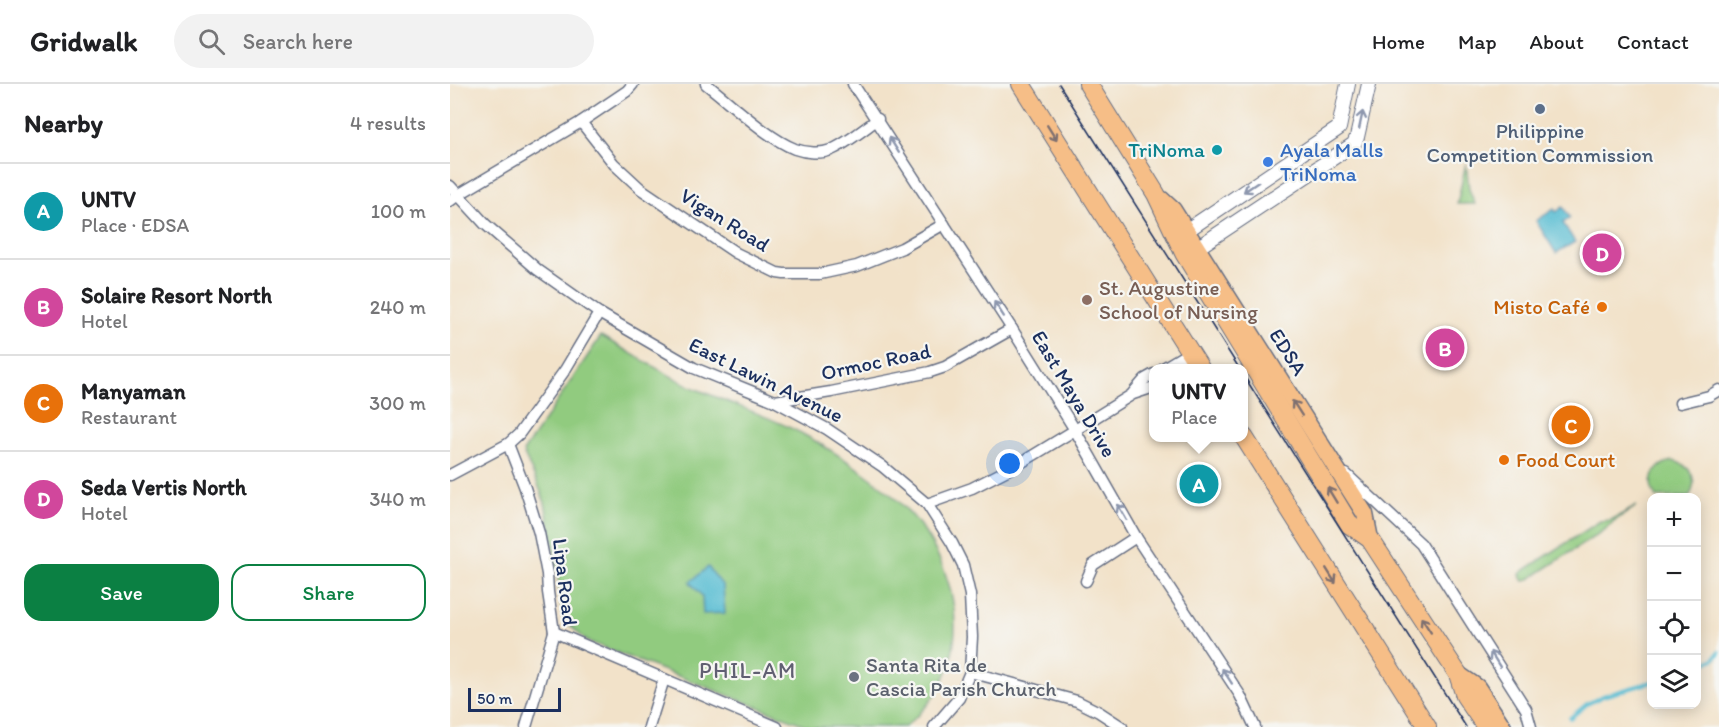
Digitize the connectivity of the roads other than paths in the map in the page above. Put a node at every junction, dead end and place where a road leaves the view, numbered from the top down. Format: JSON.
{"nodes":[{"id":1,"x":633,"y":84,"type":"edge"},
{"id":2,"x":706,"y":84,"type":"edge"},
{"id":3,"x":853,"y":84,"type":"edge"},
{"id":4,"x":1021,"y":84,"type":"edge"},
{"id":5,"x":1088,"y":84,"type":"edge"},
{"id":6,"x":1348,"y":84,"type":"edge"},
{"id":7,"x":1369,"y":84,"type":"edge"},
{"id":8,"x":878,"y":119,"type":"junction"},
{"id":9,"x":581,"y":122,"type":"junction"},
{"id":10,"x":453,"y":194,"type":"edge"},
{"id":11,"x":1156,"y":194,"type":"junction"},
{"id":12,"x":1228,"y":203,"type":"junction"},
{"id":13,"x":1239,"y":220,"type":"junction"},
{"id":14,"x":944,"y":224,"type":"junction"},
{"id":15,"x":1186,"y":231,"type":"junction"},
{"id":16,"x":1197,"y":248,"type":"junction"},
{"id":17,"x":599,"y":313,"type":"junction"},
{"id":18,"x":1012,"y":329,"type":"junction"},
{"id":19,"x":1193,"y":363,"type":"edge"},
{"id":20,"x":1149,"y":377,"type":"edge"},
{"id":21,"x":1149,"y":388,"type":"edge"},
{"id":22,"x":1719,"y":390,"type":"edge"},
{"id":23,"x":1133,"y":393,"type":"junction"},
{"id":24,"x":775,"y":401,"type":"junction"},
{"id":25,"x":1680,"y":403,"type":"dead end"},
{"id":26,"x":1075,"y":430,"type":"junction"},
{"id":27,"x":1247,"y":442,"type":"edge"},
{"id":28,"x":507,"y":444,"type":"junction"},
{"id":29,"x":1328,"y":458,"type":"junction"},
{"id":30,"x":450,"y":474,"type":"edge"},
{"id":31,"x":927,"y":504,"type":"junction"},
{"id":32,"x":1136,"y":537,"type":"junction"},
{"id":33,"x":1370,"y":539,"type":"junction"},
{"id":34,"x":1086,"y":581,"type":"dead end"},
{"id":35,"x":554,"y":632,"type":"junction"},
{"id":36,"x":970,"y":672,"type":"junction"},
{"id":37,"x":1458,"y":675,"type":"junction"},
{"id":38,"x":664,"y":679,"type":"junction"},
{"id":39,"x":771,"y":726,"type":"edge"},
{"id":40,"x":526,"y":727,"type":"edge"},
{"id":41,"x":649,"y":727,"type":"edge"},
{"id":42,"x":934,"y":727,"type":"edge"},
{"id":43,"x":1122,"y":727,"type":"edge"},
{"id":44,"x":1255,"y":727,"type":"edge"},
{"id":45,"x":1427,"y":727,"type":"edge"},
{"id":46,"x":1486,"y":727,"type":"edge"},
{"id":47,"x":1503,"y":727,"type":"edge"},
{"id":48,"x":1531,"y":727,"type":"edge"}],
"edges":[{"from":1,"to":9,"type":"street"},
{"from":2,"to":8,"type":"street"},
{"from":3,"to":8,"type":"street","name":"East Maya Drive"},
{"from":4,"to":19,"type":"highway","one_way":true},
{"from":5,"to":11,"type":"highway","name":"EDSA"},
{"from":6,"to":12,"type":"street","one_way":true},
{"from":13,"to":7,"type":"street","one_way":true},
{"from":14,"to":8,"type":"street","name":"East Maya Drive","one_way":true},
{"from":9,"to":10,"type":"street"},
{"from":9,"to":14,"type":"street","name":"Vigan Road"},
{"from":10,"to":17,"type":"street","name":"East Lawin Avenue"},
{"from":11,"to":15,"type":"main road","name":"EDSA"},
{"from":33,"to":11,"type":"highway","name":"EDSA","one_way":true},
{"from":12,"to":13,"type":"street"},
{"from":12,"to":15,"type":"street"},
{"from":13,"to":16,"type":"street"},
{"from":18,"to":14,"type":"street","name":"East Maya Drive","one_way":true},
{"from":15,"to":16,"type":"main road","name":"EDSA"},
{"from":29,"to":16,"type":"main road","name":"EDSA","one_way":true},
{"from":17,"to":24,"type":"street","name":"East Lawin Avenue"},
{"from":17,"to":28,"type":"street"},
{"from":18,"to":24,"type":"street","name":"Ormoc Road"},
{"from":18,"to":26,"type":"street","name":"East Maya Drive"},
{"from":20,"to":23,"type":"street"},
{"from":21,"to":23,"type":"street"},
{"from":22,"to":25,"type":"street"},
{"from":23,"to":26,"type":"street"},
{"from":24,"to":31,"type":"street","name":"East Lawin Avenue"},
{"from":26,"to":31,"type":"street"},
{"from":32,"to":26,"type":"street","name":"East Maya Drive","one_way":true},
{"from":27,"to":45,"type":"highway","one_way":true},
{"from":28,"to":30,"type":"street"},
{"from":28,"to":35,"type":"street","name":"Lipa Road"},
{"from":29,"to":33,"type":"main road","name":"EDSA"},
{"from":48,"to":29,"type":"street","one_way":true},
{"from":31,"to":36,"type":"street","name":"East Lawin Avenue"},
{"from":32,"to":34,"type":"street"},
{"from":44,"to":32,"type":"street","name":"East Maya Drive","one_way":true},
{"from":37,"to":33,"type":"highway","name":"EDSA","one_way":true},
{"from":35,"to":38,"type":"street"},
{"from":35,"to":40,"type":"street","name":"Lipa Road"},
{"from":36,"to":42,"type":"street"},
{"from":36,"to":43,"type":"street"},
{"from":37,"to":46,"type":"highway","name":"EDSA"},
{"from":37,"to":47,"type":"main road","name":"EDSA"},
{"from":38,"to":39,"type":"street"},
{"from":38,"to":41,"type":"street"}]}
